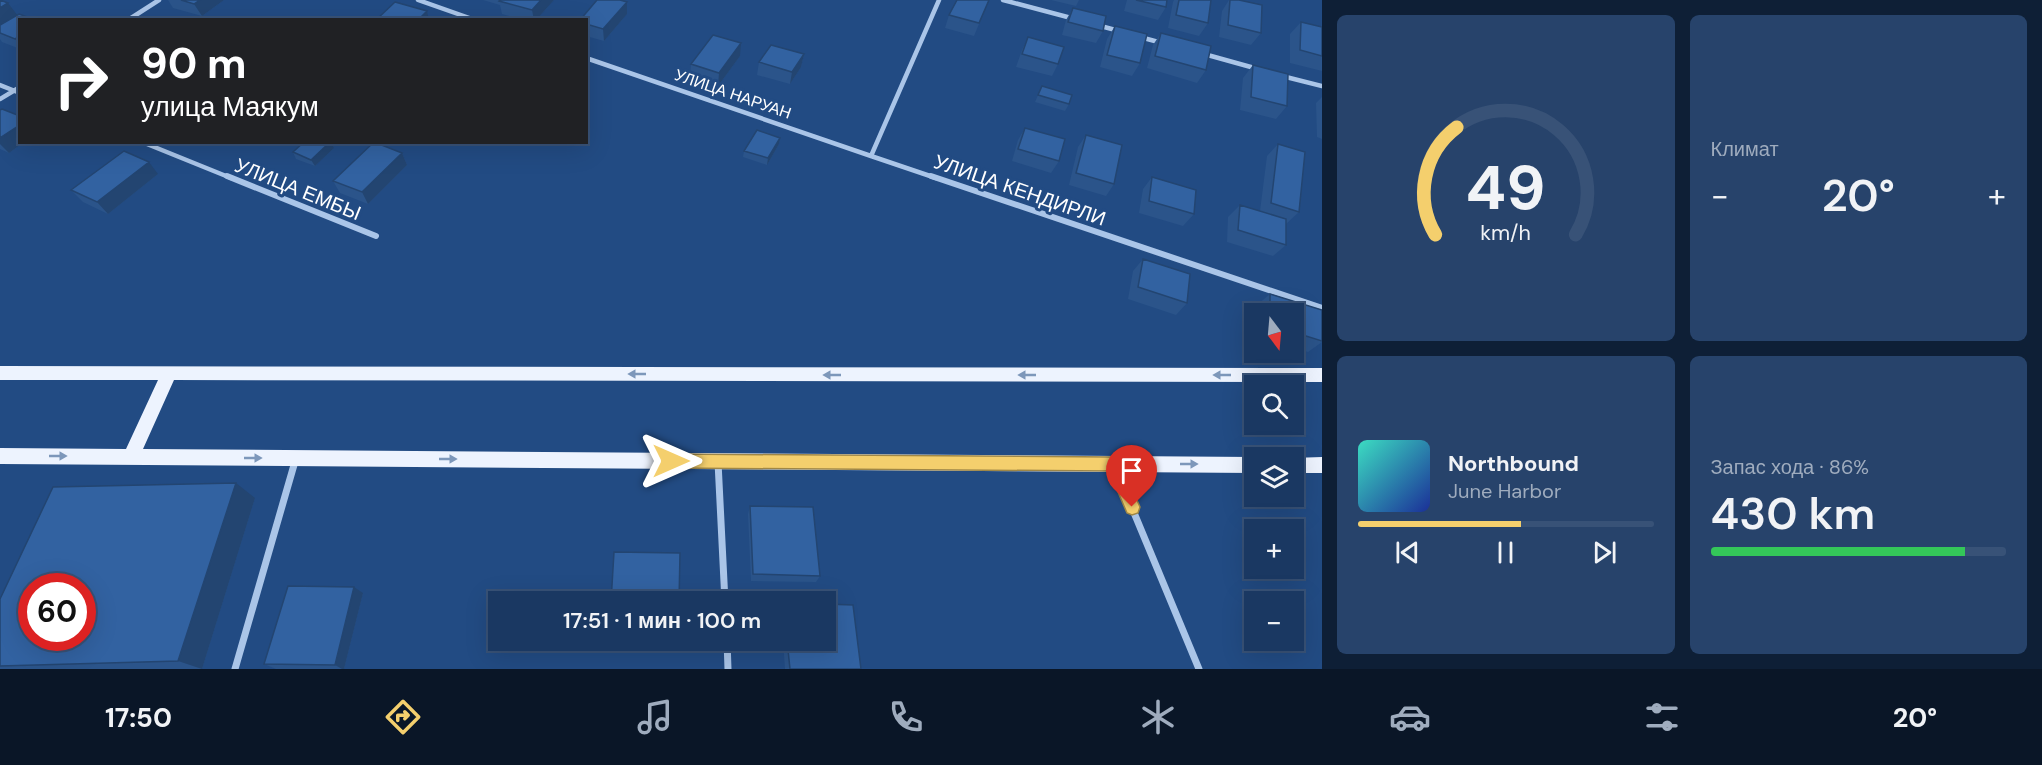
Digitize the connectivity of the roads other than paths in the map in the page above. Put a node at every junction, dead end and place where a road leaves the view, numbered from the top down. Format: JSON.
{"nodes":[{"id":1,"x":159,"y":0,"type":"edge"},
{"id":2,"x":418,"y":0,"type":"edge"},
{"id":3,"x":939,"y":0,"type":"edge"},
{"id":4,"x":1004,"y":0,"type":"edge"},
{"id":5,"x":131,"y":18,"type":"edge"},
{"id":6,"x":469,"y":18,"type":"edge"},
{"id":7,"x":1083,"y":22,"type":"edge"},
{"id":8,"x":1094,"y":25,"type":"edge"},
{"id":9,"x":1174,"y":46,"type":"edge"},
{"id":10,"x":1197,"y":52,"type":"edge"},
{"id":11,"x":588,"y":59,"type":"edge"},
{"id":12,"x":1265,"y":71,"type":"edge"},
{"id":13,"x":1276,"y":74,"type":"edge"},
{"id":14,"x":0,"y":85,"type":"edge"},
{"id":15,"x":1322,"y":86,"type":"edge"},
{"id":16,"x":18,"y":88,"type":"edge"},
{"id":17,"x":13,"y":91,"type":"junction"},
{"id":18,"x":18,"y":92,"type":"edge"},
{"id":19,"x":0,"y":99,"type":"edge"},
{"id":20,"x":147,"y":144,"type":"edge"},
{"id":21,"x":871,"y":156,"type":"junction"},
{"id":22,"x":376,"y":236,"type":"dead end"},
{"id":23,"x":1322,"y":308,"type":"edge"},
{"id":24,"x":0,"y":373,"type":"edge"},
{"id":25,"x":169,"y":374,"type":"junction"},
{"id":26,"x":1322,"y":375,"type":"edge"},
{"id":27,"x":0,"y":456,"type":"edge"},
{"id":28,"x":132,"y":457,"type":"junction"},
{"id":29,"x":296,"y":458,"type":"junction"},
{"id":30,"x":718,"y":461,"type":"junction"},
{"id":31,"x":1114,"y":464,"type":"junction"},
{"id":32,"x":1244,"y":465,"type":"edge"},
{"id":33,"x":1304,"y":465,"type":"edge"},
{"id":34,"x":1322,"y":465,"type":"edge"},
{"id":35,"x":724,"y":591,"type":"edge"},
{"id":36,"x":727,"y":651,"type":"edge"},
{"id":37,"x":235,"y":669,"type":"edge"},
{"id":38,"x":728,"y":669,"type":"edge"},
{"id":39,"x":1198,"y":669,"type":"edge"}],
"edges":[{"from":1,"to":5,"type":"street"},
{"from":2,"to":6,"type":"street"},
{"from":3,"to":21,"type":"street"},
{"from":4,"to":7,"type":"street"},
{"from":8,"to":9,"type":"street"},
{"from":10,"to":12,"type":"street"},
{"from":11,"to":21,"type":"street","name":"УЛИЦА НАРУАН"},
{"from":13,"to":15,"type":"street"},
{"from":14,"to":17,"type":"street"},
{"from":16,"to":17,"type":"street"},
{"from":17,"to":18,"type":"street"},
{"from":17,"to":19,"type":"street"},
{"from":20,"to":22,"type":"street","name":"УЛИЦА ЕМБЫ"},
{"from":21,"to":23,"type":"street","name":"УЛИЦА КЕНДИРЛИ"},
{"from":24,"to":25,"type":"main road"},
{"from":26,"to":25,"type":"main road","one_way":true},
{"from":25,"to":28,"type":"main road"},
{"from":27,"to":28,"type":"main road","one_way":true},
{"from":28,"to":29,"type":"main road","one_way":true},
{"from":29,"to":30,"type":"main road","one_way":true},
{"from":29,"to":37,"type":"street"},
{"from":30,"to":31,"type":"main road"},
{"from":30,"to":35,"type":"street"},
{"from":31,"to":32,"type":"main road","one_way":true},
{"from":31,"to":39,"type":"street"},
{"from":33,"to":34,"type":"main road"},
{"from":36,"to":38,"type":"street"}]}
